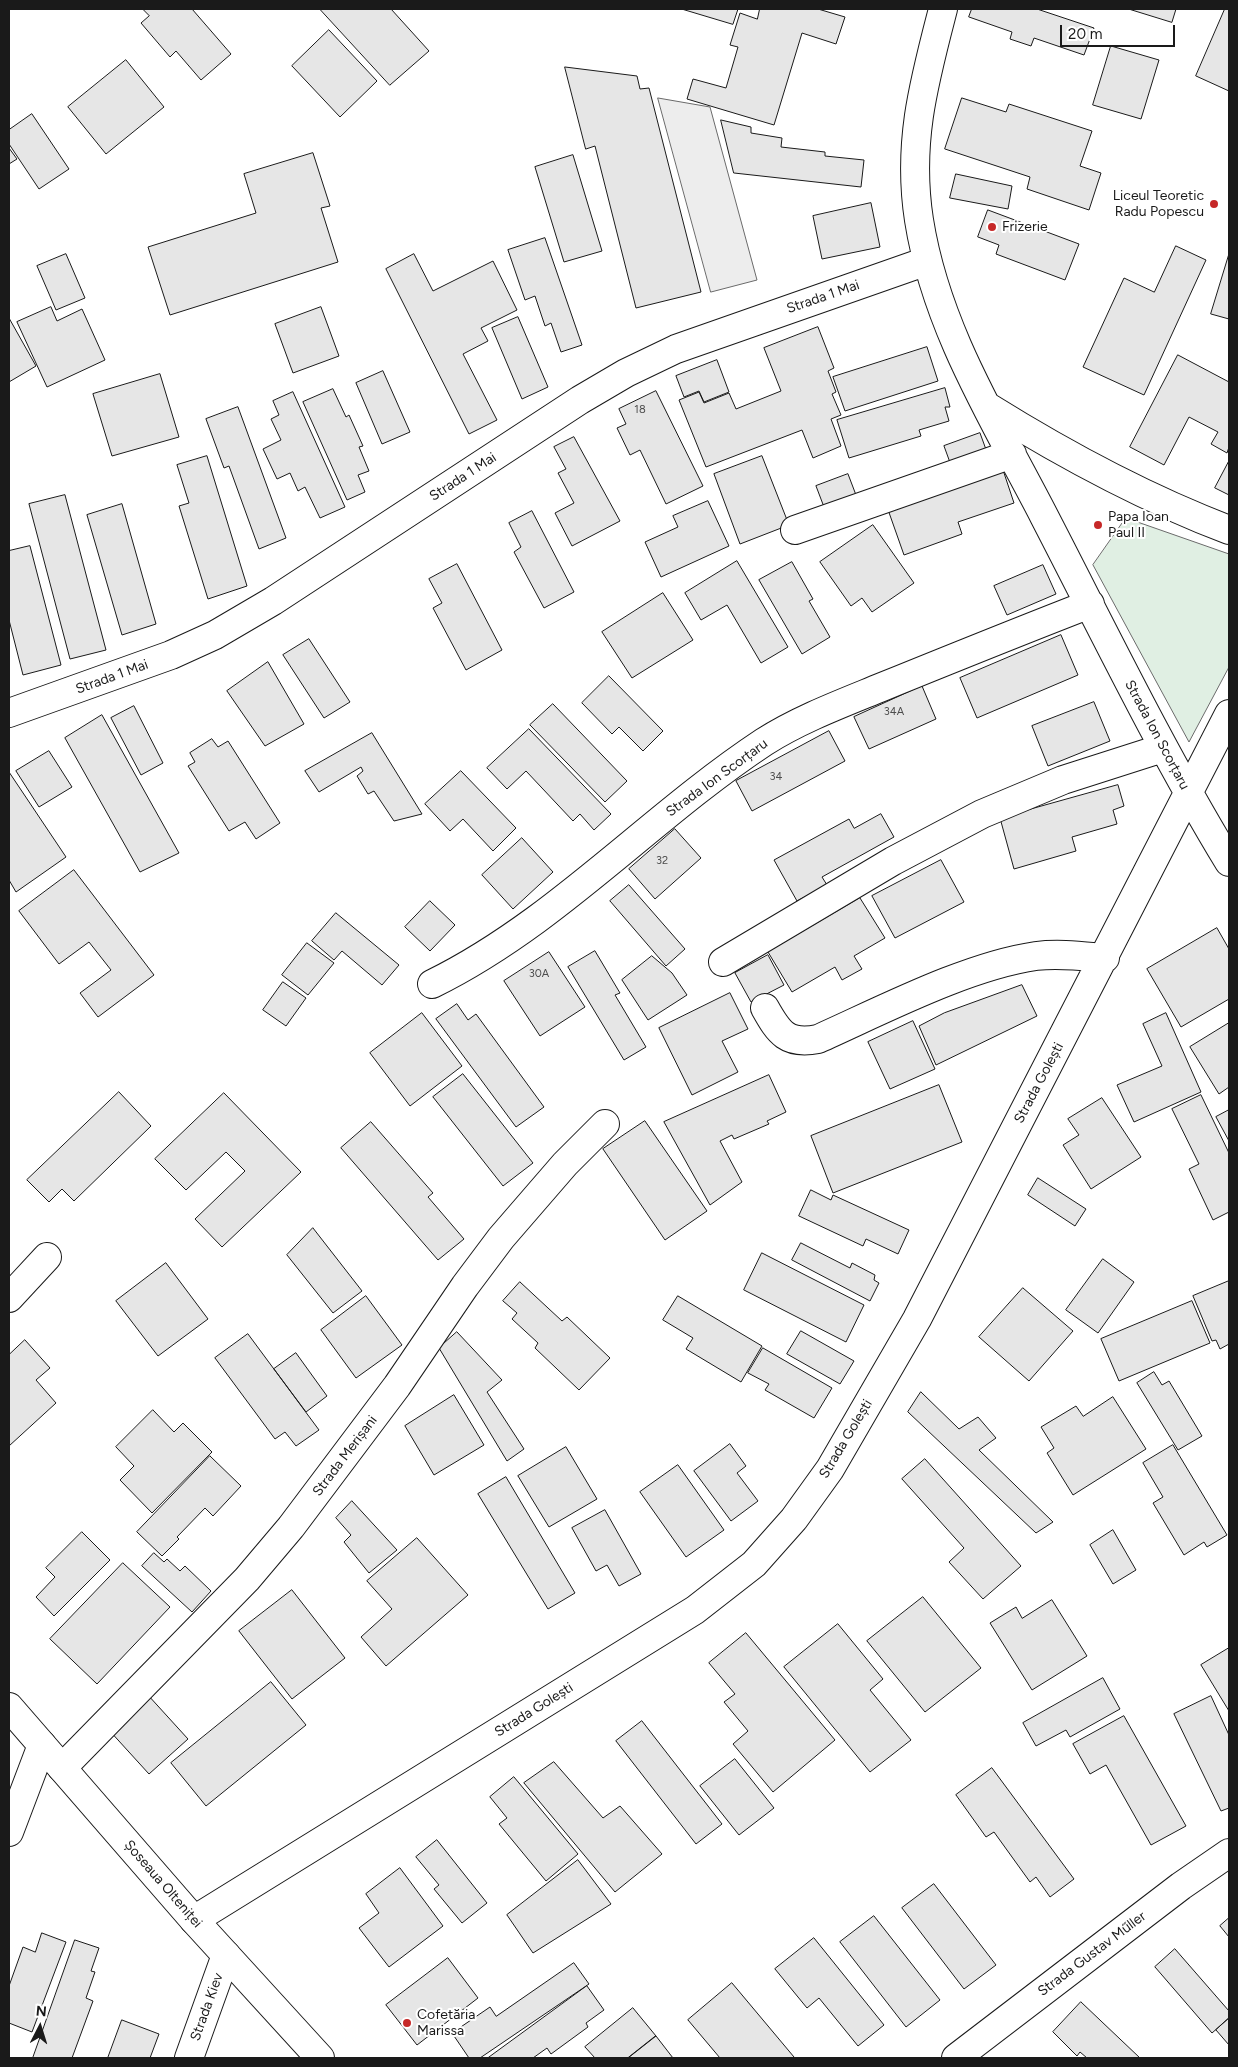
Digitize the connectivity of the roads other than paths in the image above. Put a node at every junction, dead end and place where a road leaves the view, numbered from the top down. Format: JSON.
{"nodes":[{"id":1,"x":943,"y":9,"type":"edge"},
{"id":2,"x":927,"y":261,"type":"junction"},
{"id":3,"x":987,"y":406,"type":"junction"},
{"id":4,"x":1012,"y":454,"type":"junction"},
{"id":5,"x":795,"y":530,"type":"dead end"},
{"id":6,"x":1229,"y":530,"type":"edge"},
{"id":7,"x":1090,"y":604,"type":"junction"},
{"id":8,"x":9,"y":713,"type":"edge"},
{"id":9,"x":1229,"y":714,"type":"edge"},
{"id":10,"x":1163,"y":748,"type":"junction"},
{"id":11,"x":1188,"y":794,"type":"junction"},
{"id":12,"x":1229,"y":862,"type":"edge"},
{"id":13,"x":1105,"y":958,"type":"junction"},
{"id":14,"x":723,"y":962,"type":"dead end"},
{"id":15,"x":432,"y":984,"type":"dead end"},
{"id":16,"x":765,"y":1008,"type":"dead end"},
{"id":17,"x":605,"y":1124,"type":"dead end"},
{"id":18,"x":46,"y":1257,"type":"dead end"},
{"id":19,"x":9,"y":1298,"type":"edge"},
{"id":20,"x":9,"y":1707,"type":"edge"},
{"id":21,"x":42,"y":1745,"type":"junction"},
{"id":22,"x":62,"y":1768,"type":"junction"},
{"id":23,"x":9,"y":1832,"type":"edge"},
{"id":24,"x":1229,"y":1853,"type":"edge"},
{"id":25,"x":194,"y":1920,"type":"junction"},
{"id":26,"x":226,"y":1955,"type":"junction"},
{"id":27,"x":189,"y":2058,"type":"edge"},
{"id":28,"x":320,"y":2058,"type":"edge"},
{"id":29,"x":956,"y":2058,"type":"edge"}],
"edges":[{"from":1,"to":2,"type":"street","name":"Strada Ion Scorțaru"},
{"from":2,"to":3,"type":"street","name":"Strada Ion Scorțaru"},
{"from":2,"to":8,"type":"street","name":"Strada 1 Mai"},
{"from":3,"to":4,"type":"street","name":"Strada Ion Scorțaru"},
{"from":3,"to":6,"type":"street"},
{"from":4,"to":5,"type":"street"},
{"from":4,"to":7,"type":"street","name":"Strada Ion Scorțaru"},
{"from":7,"to":10,"type":"street","name":"Strada Ion Scorțaru"},
{"from":7,"to":15,"type":"street","name":"Strada Ion Scorțaru"},
{"from":9,"to":11,"type":"street","name":"Strada Golești"},
{"from":10,"to":11,"type":"street","name":"Strada Ion Scorțaru"},
{"from":10,"to":14,"type":"street"},
{"from":11,"to":12,"type":"street","name":"Strada Ion Scorțaru"},
{"from":11,"to":13,"type":"street","name":"Strada Golești"},
{"from":13,"to":16,"type":"street"},
{"from":13,"to":25,"type":"street","name":"Strada Golești"},
{"from":17,"to":22,"type":"street","name":"Strada Merișani"},
{"from":18,"to":19,"type":"street"},
{"from":20,"to":21,"type":"street","name":"Șoseaua Olteniței"},
{"from":21,"to":22,"type":"street","name":"Șoseaua Olteniței"},
{"from":21,"to":23,"type":"street"},
{"from":22,"to":25,"type":"street","name":"Șoseaua Olteniței"},
{"from":24,"to":29,"type":"street","name":"Strada Gustav Műller"},
{"from":25,"to":26,"type":"street","name":"Șoseaua Olteniței"},
{"from":26,"to":27,"type":"street","name":"Strada Kiev"},
{"from":26,"to":28,"type":"street","name":"Șoseaua Olteniței"}]}
